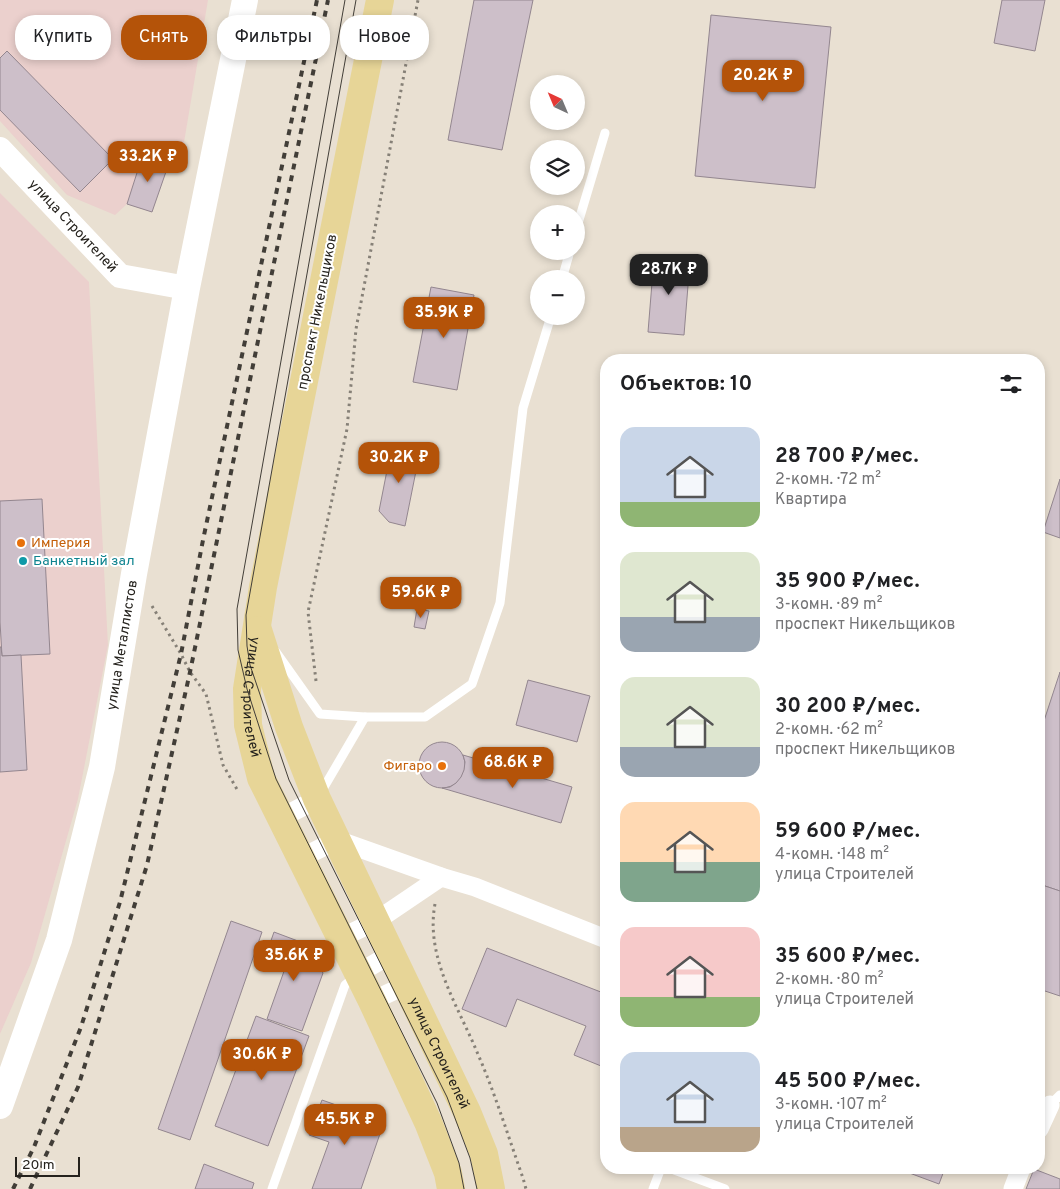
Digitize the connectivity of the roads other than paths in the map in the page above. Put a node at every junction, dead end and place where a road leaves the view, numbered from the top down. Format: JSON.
{"nodes":[{"id":1,"x":245,"y":0,"type":"edge"},
{"id":2,"x":380,"y":0,"type":"edge"},
{"id":3,"x":605,"y":133,"type":"dead end"},
{"id":4,"x":0,"y":149,"type":"edge"},
{"id":5,"x":583,"y":205,"type":"edge"},
{"id":6,"x":187,"y":288,"type":"junction"},
{"id":7,"x":548,"y":325,"type":"edge"},
{"id":8,"x":256,"y":624,"type":"junction"},
{"id":9,"x":365,"y":717,"type":"junction"},
{"id":10,"x":317,"y":799,"type":"junction"},
{"id":11,"x":281,"y":818,"type":"junction"},
{"id":12,"x":337,"y":840,"type":"junction"},
{"id":13,"x":301,"y":858,"type":"junction"},
{"id":14,"x":441,"y":877,"type":"junction"},
{"id":15,"x":376,"y":921,"type":"junction"},
{"id":16,"x":600,"y":937,"type":"edge"},
{"id":17,"x":341,"y":938,"type":"junction"},
{"id":18,"x":391,"y":954,"type":"junction"},
{"id":19,"x":359,"y":973,"type":"junction"},
{"id":20,"x":406,"y":985,"type":"junction"},
{"id":21,"x":372,"y":1001,"type":"junction"},
{"id":22,"x":1052,"y":1102,"type":"edge"},
{"id":23,"x":0,"y":1106,"type":"edge"},
{"id":24,"x":1045,"y":1117,"type":"edge"},
{"id":25,"x":659,"y":1174,"type":"edge"},
{"id":26,"x":685,"y":1174,"type":"edge"},
{"id":27,"x":1019,"y":1174,"type":"edge"},
{"id":28,"x":272,"y":1189,"type":"edge"},
{"id":29,"x":451,"y":1189,"type":"edge"},
{"id":30,"x":491,"y":1189,"type":"edge"},
{"id":31,"x":653,"y":1189,"type":"edge"},
{"id":32,"x":725,"y":1189,"type":"edge"},
{"id":33,"x":1013,"y":1189,"type":"edge"}],
"edges":[{"from":1,"to":6,"type":"main road","name":"улица Металлистов"},
{"from":2,"to":8,"type":"main road","name":"проспект Никельщиков"},
{"from":3,"to":5,"type":"lane"},
{"from":4,"to":6,"type":"street","name":"улица Строителей"},
{"from":6,"to":23,"type":"main road","name":"улица Металлистов"},
{"from":7,"to":9,"type":"lane"},
{"from":8,"to":9,"type":"lane"},
{"from":8,"to":10,"type":"main road","name":"улица Строителей"},
{"from":8,"to":11,"type":"main road","name":"улица Строителей"},
{"from":9,"to":10,"type":"lane"},
{"from":10,"to":11,"type":"street"},
{"from":10,"to":12,"type":"main road","name":"улица Строителей"},
{"from":11,"to":13,"type":"main road","name":"улица Строителей"},
{"from":12,"to":13,"type":"street"},
{"from":12,"to":14,"type":"street"},
{"from":12,"to":15,"type":"main road","name":"улица Строителей"},
{"from":13,"to":17,"type":"main road","name":"улица Строителей"},
{"from":14,"to":15,"type":"street"},
{"from":14,"to":16,"type":"street"},
{"from":15,"to":17,"type":"street"},
{"from":15,"to":18,"type":"main road","name":"улица Строителей"},
{"from":17,"to":19,"type":"main road","name":"улица Строителей"},
{"from":18,"to":19,"type":"street"},
{"from":18,"to":20,"type":"main road","name":"улица Строителей"},
{"from":19,"to":21,"type":"main road","name":"улица Строителей"},
{"from":19,"to":28,"type":"lane"},
{"from":20,"to":21,"type":"street"},
{"from":20,"to":30,"type":"main road","name":"улица Строителей"},
{"from":21,"to":29,"type":"main road","name":"улица Строителей"},
{"from":22,"to":24,"type":"street"},
{"from":25,"to":31,"type":"lane"},
{"from":26,"to":32,"type":"lane"},
{"from":27,"to":33,"type":"street"}]}
